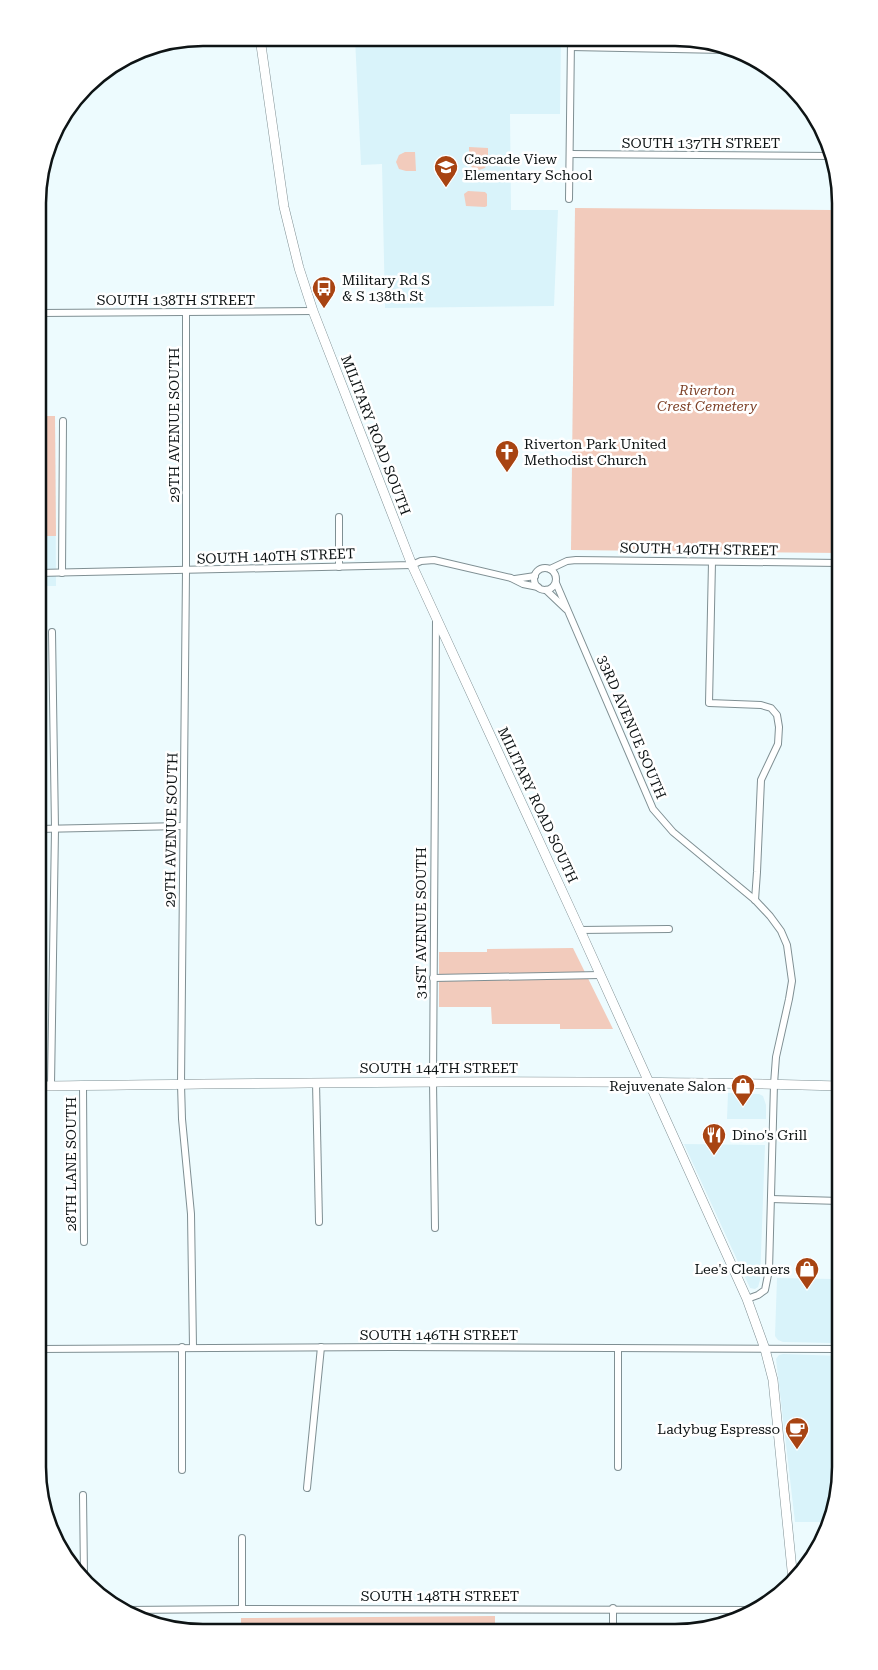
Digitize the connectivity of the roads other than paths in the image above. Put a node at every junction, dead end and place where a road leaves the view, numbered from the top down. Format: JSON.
{"nodes":[{"id":1,"x":261,"y":46,"type":"edge"},
{"id":2,"x":571,"y":46,"type":"edge"},
{"id":3,"x":637,"y":46,"type":"edge"},
{"id":4,"x":705,"y":49,"type":"edge"},
{"id":5,"x":570,"y":154,"type":"junction"},
{"id":6,"x":824,"y":156,"type":"edge"},
{"id":7,"x":569,"y":199,"type":"dead end"},
{"id":8,"x":314,"y":311,"type":"junction"},
{"id":9,"x":46,"y":313,"type":"edge"},
{"id":10,"x":186,"y":313,"type":"junction"},
{"id":11,"x":63,"y":421,"type":"dead end"},
{"id":12,"x":339,"y":517,"type":"dead end"},
{"id":13,"x":712,"y":562,"type":"junction"},
{"id":14,"x":832,"y":563,"type":"edge"},
{"id":15,"x":412,"y":565,"type":"junction"},
{"id":16,"x":558,"y":566,"type":"junction"},
{"id":17,"x":339,"y":567,"type":"junction"},
{"id":18,"x":550,"y":569,"type":"junction"},
{"id":19,"x":186,"y":571,"type":"junction"},
{"id":20,"x":46,"y":573,"type":"edge"},
{"id":21,"x":62,"y":573,"type":"junction"},
{"id":22,"x":555,"y":574,"type":"junction"},
{"id":23,"x":535,"y":576,"type":"junction"},
{"id":24,"x":511,"y":578,"type":"junction"},
{"id":25,"x":556,"y":583,"type":"junction"},
{"id":26,"x":538,"y":587,"type":"junction"},
{"id":27,"x":546,"y":590,"type":"junction"},
{"id":28,"x":569,"y":611,"type":"junction"},
{"id":29,"x":436,"y":619,"type":"junction"},
{"id":30,"x":52,"y":632,"type":"dead end"},
{"id":31,"x":184,"y":826,"type":"junction"},
{"id":32,"x":55,"y":828,"type":"junction"},
{"id":33,"x":46,"y":829,"type":"edge"},
{"id":34,"x":755,"y":900,"type":"junction"},
{"id":35,"x":669,"y":929,"type":"dead end"},
{"id":36,"x":580,"y":930,"type":"junction"},
{"id":37,"x":600,"y":975,"type":"junction"},
{"id":38,"x":433,"y":978,"type":"junction"},
{"id":39,"x":433,"y":1081,"type":"junction"},
{"id":40,"x":316,"y":1082,"type":"junction"},
{"id":41,"x":648,"y":1082,"type":"junction"},
{"id":42,"x":181,"y":1084,"type":"junction"},
{"id":43,"x":774,"y":1084,"type":"junction"},
{"id":44,"x":83,"y":1085,"type":"junction"},
{"id":45,"x":46,"y":1086,"type":"edge"},
{"id":46,"x":51,"y":1086,"type":"junction"},
{"id":47,"x":831,"y":1086,"type":"edge"},
{"id":48,"x":771,"y":1199,"type":"junction"},
{"id":49,"x":831,"y":1201,"type":"edge"},
{"id":50,"x":319,"y":1222,"type":"dead end"},
{"id":51,"x":435,"y":1228,"type":"dead end"},
{"id":52,"x":84,"y":1242,"type":"dead end"},
{"id":53,"x":747,"y":1300,"type":"junction"},
{"id":54,"x":321,"y":1346,"type":"junction"},
{"id":55,"x":182,"y":1347,"type":"junction"},
{"id":56,"x":193,"y":1347,"type":"junction"},
{"id":57,"x":618,"y":1348,"type":"junction"},
{"id":58,"x":46,"y":1349,"type":"edge"},
{"id":59,"x":764,"y":1349,"type":"junction"},
{"id":60,"x":831,"y":1349,"type":"edge"},
{"id":61,"x":618,"y":1467,"type":"dead end"},
{"id":62,"x":182,"y":1470,"type":"dead end"},
{"id":63,"x":307,"y":1488,"type":"dead end"},
{"id":64,"x":83,"y":1496,"type":"dead end"},
{"id":65,"x":242,"y":1538,"type":"dead end"},
{"id":66,"x":84,"y":1568,"type":"edge"},
{"id":67,"x":792,"y":1570,"type":"edge"},
{"id":68,"x":613,"y":1608,"type":"junction"},
{"id":69,"x":242,"y":1609,"type":"junction"},
{"id":70,"x":139,"y":1610,"type":"edge"},
{"id":71,"x":739,"y":1610,"type":"edge"},
{"id":72,"x":613,"y":1624,"type":"edge"}],
"edges":[{"from":1,"to":8,"type":"street","name":"MILITARY ROAD SOUTH"},
{"from":2,"to":5,"type":"street"},
{"from":3,"to":4,"type":"street"},
{"from":5,"to":6,"type":"street","name":"SOUTH 137TH STREET"},
{"from":5,"to":7,"type":"street"},
{"from":8,"to":10,"type":"street","name":"SOUTH 138TH STREET"},
{"from":8,"to":15,"type":"street","name":"MILITARY ROAD SOUTH"},
{"from":9,"to":10,"type":"street","name":"SOUTH 138TH STREET"},
{"from":10,"to":19,"type":"street","name":"29TH AVENUE SOUTH"},
{"from":11,"to":21,"type":"street"},
{"from":12,"to":17,"type":"street"},
{"from":13,"to":14,"type":"street","name":"SOUTH 140TH STREET"},
{"from":13,"to":16,"type":"street","name":"SOUTH 140TH STREET"},
{"from":13,"to":34,"type":"street"},
{"from":15,"to":17,"type":"street","name":"SOUTH 140TH STREET"},
{"from":15,"to":24,"type":"street","name":"SOUTH 140TH STREET"},
{"from":15,"to":29,"type":"street","name":"MILITARY ROAD SOUTH"},
{"from":16,"to":18,"type":"street","name":"SOUTH 140TH STREET"},
{"from":16,"to":22,"type":"street"},
{"from":17,"to":19,"type":"street","name":"SOUTH 140TH STREET"},
{"from":18,"to":22,"type":"street"},
{"from":18,"to":23,"type":"street"},
{"from":19,"to":21,"type":"street","name":"SOUTH 140TH STREET"},
{"from":19,"to":31,"type":"street","name":"29TH AVENUE SOUTH"},
{"from":20,"to":21,"type":"street","name":"SOUTH 140TH STREET"},
{"from":22,"to":25,"type":"street"},
{"from":23,"to":24,"type":"street","name":"SOUTH 140TH STREET"},
{"from":23,"to":26,"type":"street"},
{"from":24,"to":26,"type":"street","name":"SOUTH 140TH STREET"},
{"from":25,"to":27,"type":"street"},
{"from":25,"to":28,"type":"street","name":"33RD AVENUE SOUTH"},
{"from":26,"to":27,"type":"street"},
{"from":27,"to":28,"type":"street","name":"33RD AVENUE SOUTH"},
{"from":28,"to":34,"type":"street","name":"33RD AVENUE SOUTH"},
{"from":29,"to":36,"type":"street","name":"MILITARY ROAD SOUTH"},
{"from":29,"to":38,"type":"street","name":"31ST AVENUE SOUTH"},
{"from":30,"to":32,"type":"street"},
{"from":31,"to":32,"type":"street"},
{"from":31,"to":42,"type":"street","name":"29TH AVENUE SOUTH"},
{"from":32,"to":33,"type":"street"},
{"from":32,"to":46,"type":"street"},
{"from":34,"to":43,"type":"street","name":"33RD AVENUE SOUTH"},
{"from":35,"to":36,"type":"street"},
{"from":36,"to":37,"type":"street","name":"MILITARY ROAD SOUTH"},
{"from":37,"to":38,"type":"street"},
{"from":37,"to":41,"type":"street","name":"MILITARY ROAD SOUTH"},
{"from":38,"to":39,"type":"street","name":"31ST AVENUE SOUTH"},
{"from":39,"to":40,"type":"street","name":"SOUTH 144TH STREET"},
{"from":39,"to":41,"type":"street","name":"SOUTH 144TH STREET"},
{"from":39,"to":51,"type":"street","name":"31ST AVENUE SOUTH"},
{"from":40,"to":42,"type":"street","name":"SOUTH 144TH STREET"},
{"from":40,"to":50,"type":"street"},
{"from":41,"to":43,"type":"street","name":"SOUTH 144TH STREET"},
{"from":41,"to":53,"type":"street","name":"MILITARY ROAD SOUTH"},
{"from":42,"to":44,"type":"street","name":"SOUTH 144TH STREET"},
{"from":42,"to":56,"type":"street","name":"29TH AVENUE SOUTH"},
{"from":43,"to":47,"type":"street","name":"SOUTH 144TH STREET"},
{"from":43,"to":48,"type":"street","name":"33RD AVENUE SOUTH"},
{"from":44,"to":46,"type":"street","name":"SOUTH 144TH STREET"},
{"from":44,"to":52,"type":"street","name":"28TH LANE SOUTH"},
{"from":45,"to":46,"type":"street","name":"SOUTH 144TH STREET"},
{"from":48,"to":49,"type":"street"},
{"from":48,"to":53,"type":"street","name":"33RD AVENUE SOUTH"},
{"from":53,"to":59,"type":"street","name":"MILITARY ROAD SOUTH"},
{"from":54,"to":56,"type":"street","name":"SOUTH 146TH STREET"},
{"from":54,"to":57,"type":"street","name":"SOUTH 146TH STREET"},
{"from":54,"to":63,"type":"street"},
{"from":55,"to":56,"type":"street","name":"SOUTH 146TH STREET"},
{"from":55,"to":58,"type":"street","name":"SOUTH 146TH STREET"},
{"from":55,"to":62,"type":"street"},
{"from":57,"to":59,"type":"street","name":"SOUTH 146TH STREET"},
{"from":57,"to":61,"type":"street"},
{"from":59,"to":60,"type":"street","name":"SOUTH 146TH STREET"},
{"from":59,"to":67,"type":"street","name":"MILITARY ROAD SOUTH"},
{"from":64,"to":66,"type":"street"},
{"from":65,"to":69,"type":"street"},
{"from":68,"to":69,"type":"street","name":"SOUTH 148TH STREET"},
{"from":68,"to":71,"type":"street","name":"SOUTH 148TH STREET"},
{"from":68,"to":72,"type":"street"},
{"from":69,"to":70,"type":"street","name":"SOUTH 148TH STREET"}]}
